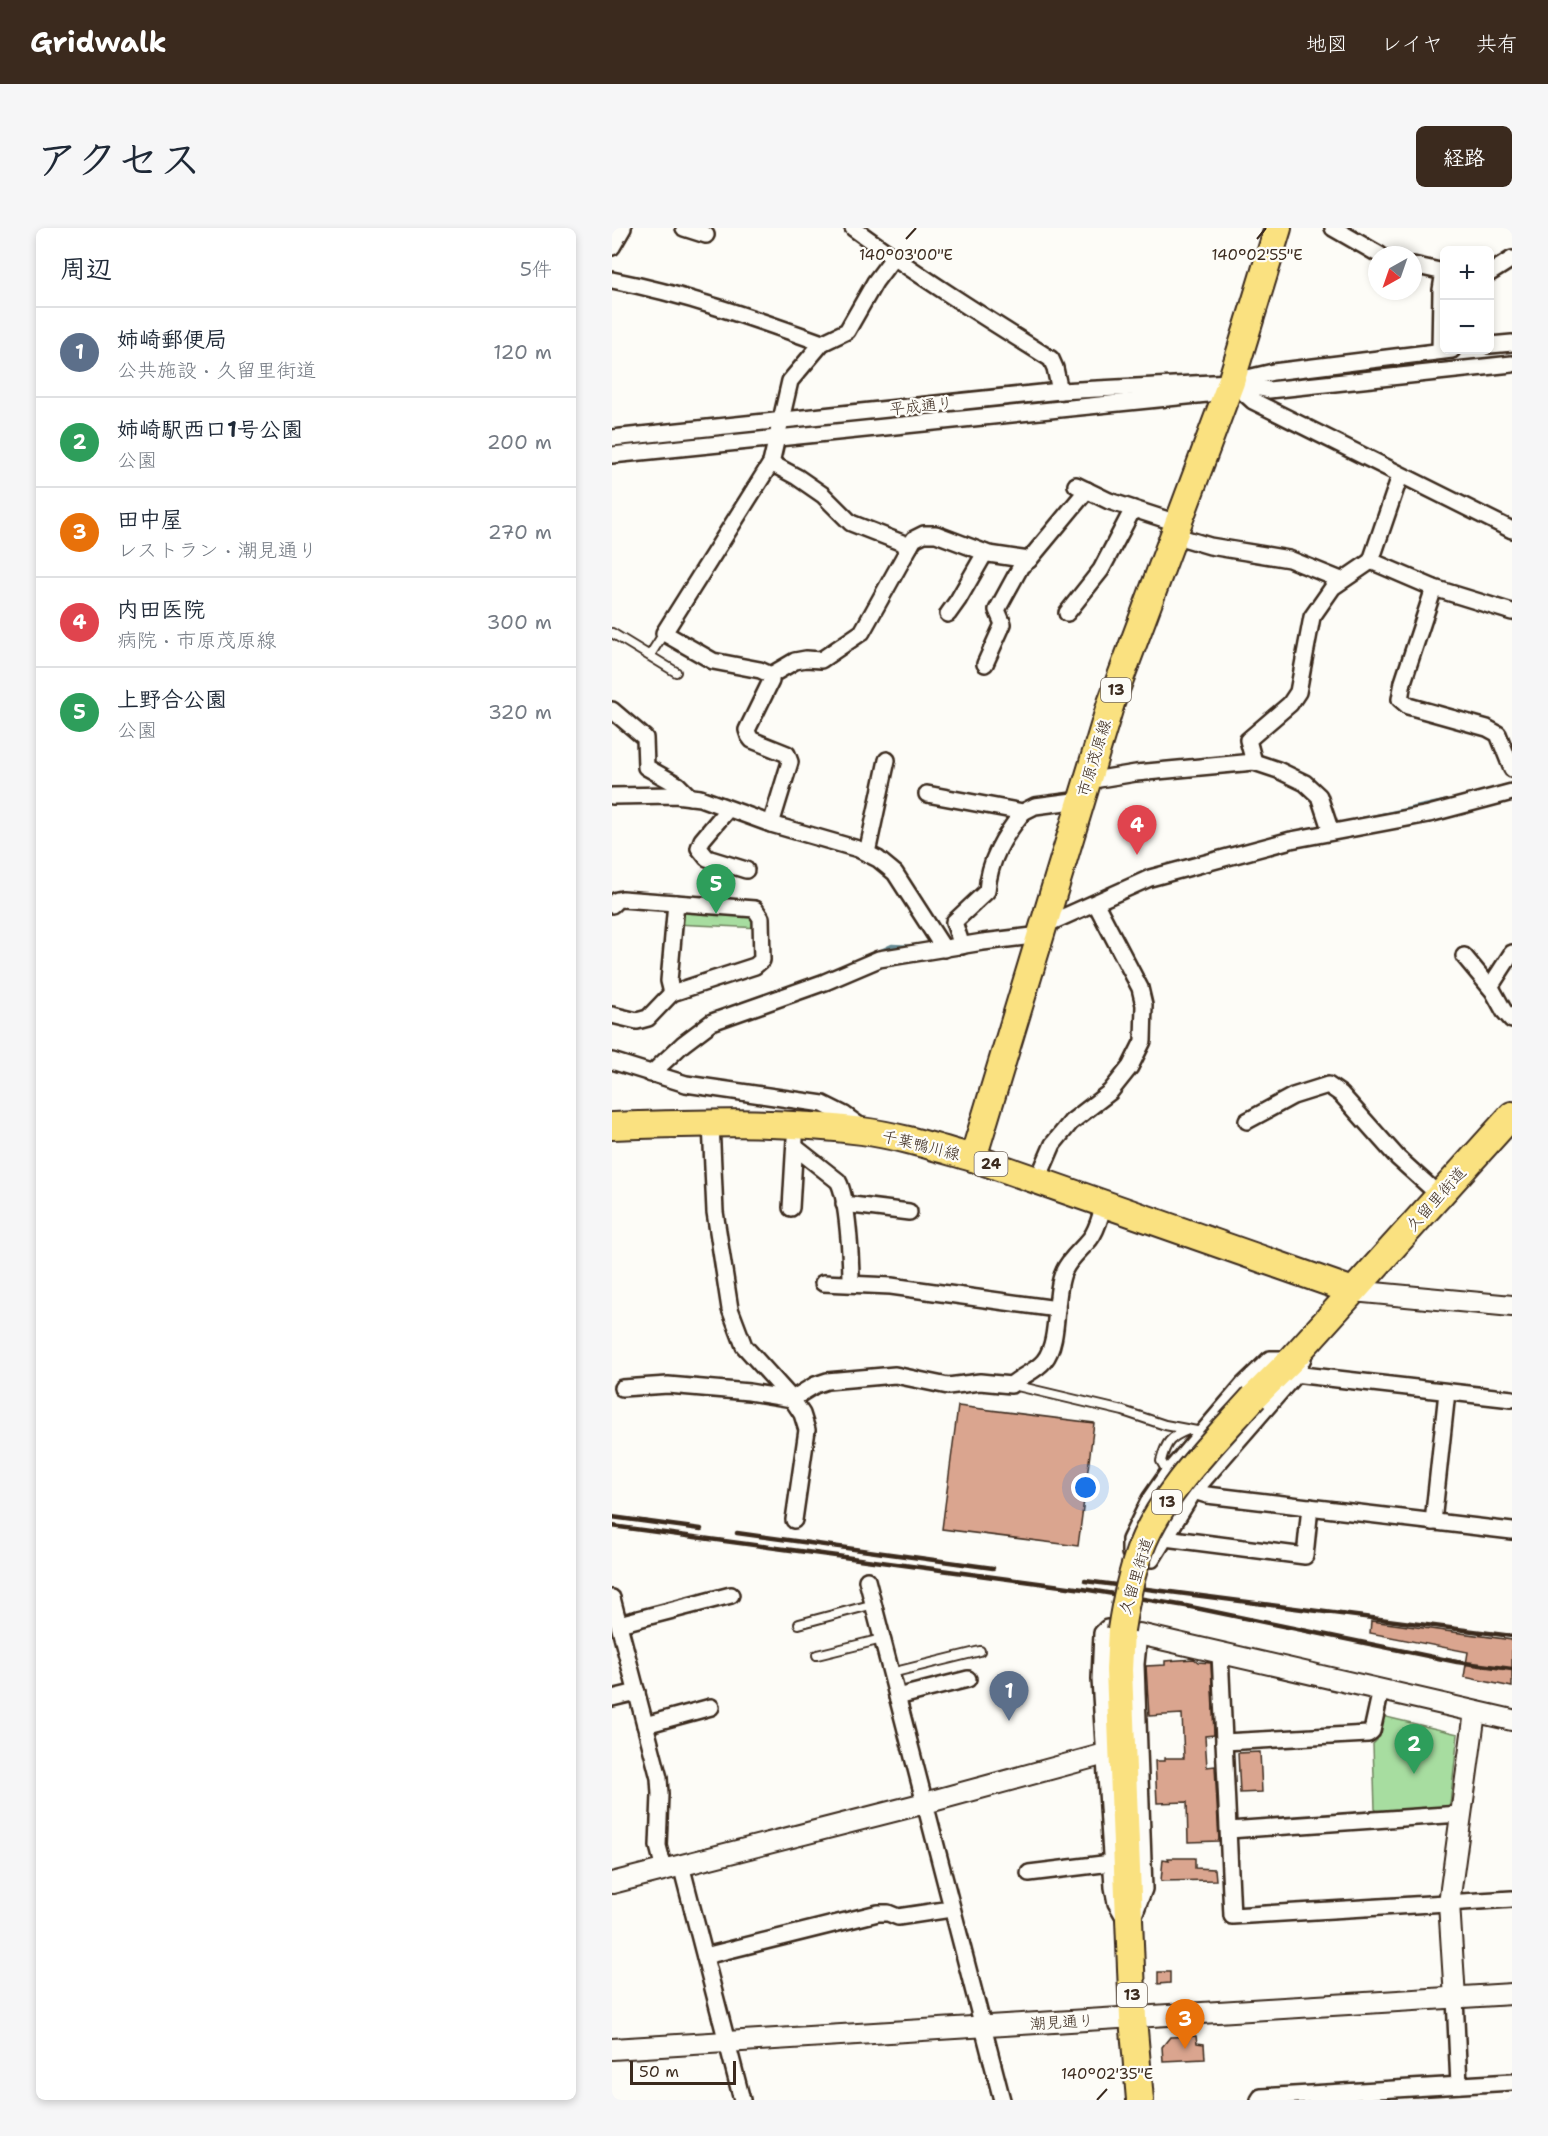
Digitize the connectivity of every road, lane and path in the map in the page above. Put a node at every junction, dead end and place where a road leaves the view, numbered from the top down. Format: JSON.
{"nodes":[{"id":1,"x":623,"y":228,"type":"edge"},
{"id":2,"x":684,"y":228,"type":"edge"},
{"id":3,"x":854,"y":228,"type":"edge"},
{"id":4,"x":1278,"y":228,"type":"edge"},
{"id":5,"x":1334,"y":228,"type":"edge"},
{"id":6,"x":706,"y":235,"type":"dead end"},
{"id":7,"x":612,"y":247,"type":"edge"},
{"id":8,"x":1368,"y":248,"type":"edge"},
{"id":9,"x":893,"y":258,"type":"junction"},
{"id":10,"x":1512,"y":259,"type":"edge"},
{"id":11,"x":1422,"y":267,"type":"edge"},
{"id":12,"x":1440,"y":270,"type":"edge"},
{"id":13,"x":1494,"y":270,"type":"edge"},
{"id":14,"x":612,"y":280,"type":"edge"},
{"id":15,"x":822,"y":343,"type":"junction"},
{"id":16,"x":1512,"y":343,"type":"edge"},
{"id":17,"x":1494,"y":345,"type":"edge"},
{"id":18,"x":1440,"y":351,"type":"edge"},
{"id":19,"x":1512,"y":364,"type":"edge"},
{"id":20,"x":1231,"y":382,"type":"junction"},
{"id":21,"x":1060,"y":391,"type":"junction"},
{"id":22,"x":780,"y":421,"type":"junction"},
{"id":23,"x":659,"y":433,"type":"junction"},
{"id":24,"x":612,"y":438,"type":"edge"},
{"id":25,"x":776,"y":439,"type":"junction"},
{"id":26,"x":660,"y":450,"type":"junction"},
{"id":27,"x":612,"y":455,"type":"edge"},
{"id":28,"x":771,"y":463,"type":"junction"},
{"id":29,"x":1400,"y":476,"type":"junction"},
{"id":30,"x":1134,"y":509,"type":"junction"},
{"id":31,"x":1175,"y":529,"type":"junction"},
{"id":32,"x":1512,"y":530,"type":"edge"},
{"id":33,"x":910,"y":546,"type":"junction"},
{"id":34,"x":985,"y":553,"type":"junction"},
{"id":35,"x":1029,"y":560,"type":"junction"},
{"id":36,"x":1371,"y":561,"type":"junction"},
{"id":37,"x":1341,"y":580,"type":"junction"},
{"id":38,"x":1434,"y":588,"type":"junction"},
{"id":39,"x":1512,"y":612,"type":"edge"},
{"id":40,"x":1067,"y":613,"type":"dead end"},
{"id":41,"x":948,"y":614,"type":"dead end"},
{"id":42,"x":612,"y":633,"type":"edge"},
{"id":43,"x":664,"y":633,"type":"junction"},
{"id":44,"x":650,"y":655,"type":"junction"},
{"id":45,"x":985,"y":664,"type":"dead end"},
{"id":46,"x":676,"y":672,"type":"dead end"},
{"id":47,"x":771,"y":675,"type":"junction"},
{"id":48,"x":612,"y":710,"type":"edge"},
{"id":49,"x":886,"y":760,"type":"dead end"},
{"id":50,"x":1254,"y":762,"type":"junction"},
{"id":51,"x":1512,"y":769,"type":"edge"},
{"id":52,"x":1084,"y":791,"type":"junction"},
{"id":53,"x":1512,"y":792,"type":"edge"},
{"id":54,"x":927,"y":794,"type":"dead end"},
{"id":55,"x":612,"y":796,"type":"edge"},
{"id":56,"x":690,"y":797,"type":"junction"},
{"id":57,"x":728,"y":809,"type":"junction"},
{"id":58,"x":1023,"y":812,"type":"junction"},
{"id":59,"x":771,"y":825,"type":"junction"},
{"id":60,"x":1331,"y":831,"type":"junction"},
{"id":61,"x":867,"y":853,"type":"junction"},
{"id":62,"x":746,"y":870,"type":"dead end"},
{"id":63,"x":676,"y":903,"type":"junction"},
{"id":64,"x":1096,"y":904,"type":"junction"},
{"id":65,"x":612,"y":906,"type":"edge"},
{"id":66,"x":1042,"y":930,"type":"junction"},
{"id":67,"x":962,"y":946,"type":"junction"},
{"id":68,"x":944,"y":949,"type":"junction"},
{"id":69,"x":1512,"y":953,"type":"edge"},
{"id":70,"x":1464,"y":956,"type":"dead end"},
{"id":71,"x":1490,"y":987,"type":"junction"},
{"id":72,"x":672,"y":993,"type":"junction"},
{"id":73,"x":612,"y":1015,"type":"edge"},
{"id":74,"x":1512,"y":1020,"type":"edge"},
{"id":75,"x":612,"y":1061,"type":"edge"},
{"id":76,"x":651,"y":1074,"type":"junction"},
{"id":77,"x":1512,"y":1115,"type":"edge"},
{"id":78,"x":1247,"y":1121,"type":"dead end"},
{"id":79,"x":711,"y":1123,"type":"junction"},
{"id":80,"x":612,"y":1126,"type":"edge"},
{"id":81,"x":864,"y":1131,"type":"junction"},
{"id":82,"x":796,"y":1136,"type":"junction"},
{"id":83,"x":973,"y":1158,"type":"junction"},
{"id":84,"x":1037,"y":1181,"type":"junction"},
{"id":85,"x":1439,"y":1195,"type":"junction"},
{"id":86,"x":844,"y":1204,"type":"junction"},
{"id":87,"x":1104,"y":1205,"type":"junction"},
{"id":88,"x":790,"y":1208,"type":"dead end"},
{"id":89,"x":909,"y":1212,"type":"dead end"},
{"id":90,"x":822,"y":1283,"type":"dead end"},
{"id":91,"x":851,"y":1283,"type":"junction"},
{"id":92,"x":1353,"y":1291,"type":"junction"},
{"id":93,"x":1512,"y":1306,"type":"edge"},
{"id":94,"x":1057,"y":1309,"type":"junction"},
{"id":95,"x":1288,"y":1369,"type":"junction"},
{"id":96,"x":1011,"y":1385,"type":"junction"},
{"id":97,"x":622,"y":1388,"type":"dead end"},
{"id":98,"x":1447,"y":1392,"type":"junction"},
{"id":99,"x":792,"y":1399,"type":"junction"},
{"id":100,"x":1512,"y":1399,"type":"edge"},
{"id":101,"x":1196,"y":1431,"type":"junction"},
{"id":102,"x":1194,"y":1491,"type":"junction"},
{"id":103,"x":1310,"y":1507,"type":"junction"},
{"id":104,"x":794,"y":1520,"type":"dead end"},
{"id":105,"x":1433,"y":1522,"type":"junction"},
{"id":106,"x":1512,"y":1531,"type":"edge"},
{"id":107,"x":1165,"y":1538,"type":"junction"},
{"id":108,"x":867,"y":1580,"type":"dead end"},
{"id":109,"x":731,"y":1595,"type":"dead end"},
{"id":110,"x":612,"y":1598,"type":"edge"},
{"id":111,"x":874,"y":1604,"type":"junction"},
{"id":112,"x":619,"y":1623,"type":"junction"},
{"id":113,"x":799,"y":1624,"type":"dead end"},
{"id":114,"x":1112,"y":1629,"type":"dead end"},
{"id":115,"x":1134,"y":1633,"type":"joint"},
{"id":116,"x":882,"y":1639,"type":"junction"},
{"id":117,"x":980,"y":1651,"type":"dead end"},
{"id":118,"x":1220,"y":1653,"type":"junction"},
{"id":119,"x":817,"y":1655,"type":"dead end"},
{"id":120,"x":891,"y":1674,"type":"junction"},
{"id":121,"x":968,"y":1679,"type":"dead end"},
{"id":122,"x":1381,"y":1690,"type":"junction"},
{"id":123,"x":637,"y":1692,"type":"junction"},
{"id":124,"x":897,"y":1697,"type":"junction"},
{"id":125,"x":612,"y":1698,"type":"edge"},
{"id":126,"x":711,"y":1707,"type":"dead end"},
{"id":127,"x":1475,"y":1712,"type":"junction"},
{"id":128,"x":1512,"y":1720,"type":"edge"},
{"id":129,"x":645,"y":1725,"type":"junction"},
{"id":130,"x":1224,"y":1742,"type":"junction"},
{"id":131,"x":1106,"y":1764,"type":"junction"},
{"id":132,"x":925,"y":1803,"type":"junction"},
{"id":133,"x":1460,"y":1814,"type":"junction"},
{"id":134,"x":1229,"y":1830,"type":"junction"},
{"id":135,"x":1111,"y":1863,"type":"junction"},
{"id":136,"x":673,"y":1867,"type":"junction"},
{"id":137,"x":1029,"y":1873,"type":"dead end"},
{"id":138,"x":612,"y":1882,"type":"edge"},
{"id":139,"x":1512,"y":1899,"type":"edge"},
{"id":140,"x":1449,"y":1903,"type":"junction"},
{"id":141,"x":951,"y":1909,"type":"junction"},
{"id":142,"x":1129,"y":1926,"type":"junction"},
{"id":143,"x":705,"y":1956,"type":"junction"},
{"id":144,"x":1512,"y":1994,"type":"edge"},
{"id":145,"x":1455,"y":1998,"type":"junction"},
{"id":146,"x":1133,"y":2018,"type":"junction"},
{"id":147,"x":983,"y":2027,"type":"junction"},
{"id":148,"x":728,"y":2042,"type":"junction"},
{"id":149,"x":612,"y":2049,"type":"edge"},
{"id":150,"x":1512,"y":2082,"type":"edge"},
{"id":151,"x":1459,"y":2085,"type":"junction"},
{"id":152,"x":742,"y":2100,"type":"edge"},
{"id":153,"x":1002,"y":2100,"type":"edge"},
{"id":154,"x":1140,"y":2100,"type":"edge"},
{"id":155,"x":1259,"y":2100,"type":"edge"}],
"edges":[{"from":1,"to":7,"type":"street"},
{"from":2,"to":6,"type":"street"},
{"from":3,"to":9,"type":"street"},
{"from":4,"to":20,"type":"main road","name":"市原茂原線","number":"13"},
{"from":5,"to":8,"type":"street"},
{"from":9,"to":15,"type":"street"},
{"from":9,"to":21,"type":"street"},
{"from":10,"to":13,"type":"street"},
{"from":11,"to":12,"type":"street"},
{"from":14,"to":15,"type":"street"},
{"from":15,"to":22,"type":"street"},
{"from":16,"to":17,"type":"street"},
{"from":18,"to":20,"type":"street","name":"平成通り"},
{"from":19,"to":20,"type":"street","name":"平成通り"},
{"from":20,"to":21,"type":"street","name":"平成通り"},
{"from":20,"to":25,"type":"street","name":"平成通り"},
{"from":20,"to":29,"type":"street"},
{"from":20,"to":31,"type":"main road","name":"市原茂原線","number":"13"},
{"from":21,"to":22,"type":"street","name":"平成通り"},
{"from":22,"to":23,"type":"street","name":"平成通り"},
{"from":22,"to":25,"type":"street"},
{"from":23,"to":24,"type":"street","name":"平成通り"},
{"from":23,"to":26,"type":"street"},
{"from":25,"to":26,"type":"street","name":"平成通り"},
{"from":25,"to":28,"type":"street"},
{"from":26,"to":27,"type":"street","name":"平成通り"},
{"from":28,"to":33,"type":"street"},
{"from":28,"to":43,"type":"street"},
{"from":29,"to":32,"type":"street"},
{"from":29,"to":36,"type":"street"},
{"from":30,"to":31,"type":"street"},
{"from":30,"to":35,"type":"street"},
{"from":30,"to":40,"type":"street"},
{"from":31,"to":37,"type":"street"},
{"from":31,"to":52,"type":"main road","name":"市原茂原線","number":"13"},
{"from":33,"to":34,"type":"street"},
{"from":33,"to":47,"type":"street"},
{"from":34,"to":35,"type":"street"},
{"from":34,"to":41,"type":"street"},
{"from":35,"to":45,"type":"street"},
{"from":36,"to":37,"type":"street"},
{"from":36,"to":38,"type":"street"},
{"from":37,"to":50,"type":"street"},
{"from":38,"to":39,"type":"street"},
{"from":38,"to":51,"type":"street"},
{"from":42,"to":44,"type":"lane"},
{"from":43,"to":44,"type":"lane"},
{"from":43,"to":47,"type":"street"},
{"from":44,"to":46,"type":"lane"},
{"from":47,"to":59,"type":"street"},
{"from":48,"to":56,"type":"street"},
{"from":49,"to":61,"type":"street"},
{"from":50,"to":52,"type":"street"},
{"from":50,"to":60,"type":"street"},
{"from":52,"to":58,"type":"street"},
{"from":52,"to":66,"type":"main road","name":"市原茂原線","number":"13"},
{"from":53,"to":60,"type":"street"},
{"from":54,"to":58,"type":"street"},
{"from":55,"to":56,"type":"street"},
{"from":56,"to":57,"type":"street"},
{"from":57,"to":59,"type":"street"},
{"from":57,"to":62,"type":"street"},
{"from":58,"to":67,"type":"street"},
{"from":59,"to":61,"type":"street"},
{"from":60,"to":64,"type":"street"},
{"from":61,"to":68,"type":"street"},
{"from":63,"to":65,"type":"street"},
{"from":63,"to":72,"type":"street"},
{"from":63,"to":72,"type":"street"},
{"from":64,"to":66,"type":"street"},
{"from":64,"to":84,"type":"street"},
{"from":66,"to":67,"type":"street"},
{"from":66,"to":83,"type":"main road","name":"市原茂原線","number":"13"},
{"from":67,"to":68,"type":"street"},
{"from":68,"to":76,"type":"street"},
{"from":69,"to":71,"type":"street"},
{"from":70,"to":71,"type":"street"},
{"from":71,"to":74,"type":"street"},
{"from":72,"to":73,"type":"street"},
{"from":75,"to":76,"type":"street"},
{"from":76,"to":81,"type":"street"},
{"from":77,"to":85,"type":"main road","name":"久留里街道"},
{"from":78,"to":85,"type":"street"},
{"from":79,"to":80,"type":"main road","name":"千葉鴨川線","number":"24"},
{"from":79,"to":82,"type":"main road","name":"千葉鴨川線","number":"24"},
{"from":79,"to":99,"type":"street"},
{"from":81,"to":82,"type":"main road","name":"千葉鴨川線","number":"24"},
{"from":81,"to":83,"type":"main road","name":"千葉鴨川線","number":"24"},
{"from":82,"to":86,"type":"street"},
{"from":82,"to":88,"type":"street"},
{"from":83,"to":84,"type":"main road","name":"千葉鴨川線","number":"24"},
{"from":84,"to":87,"type":"main road","name":"千葉鴨川線","number":"24"},
{"from":85,"to":92,"type":"main road","name":"久留里街道"},
{"from":86,"to":89,"type":"street"},
{"from":86,"to":91,"type":"street"},
{"from":87,"to":92,"type":"main road","name":"千葉鴨川線","number":"24"},
{"from":87,"to":94,"type":"street"},
{"from":90,"to":91,"type":"street"},
{"from":91,"to":94,"type":"street"},
{"from":92,"to":93,"type":"street"},
{"from":92,"to":95,"type":"main road","name":"久留里街道","number":"13"},
{"from":94,"to":96,"type":"street"},
{"from":95,"to":98,"type":"street"},
{"from":95,"to":101,"type":"street"},
{"from":95,"to":102,"type":"street"},
{"from":95,"to":142,"type":"main road","name":"久留里街道","number":"13","bridge":true},
{"from":96,"to":99,"type":"street"},
{"from":96,"to":101,"type":"lane"},
{"from":97,"to":99,"type":"street"},
{"from":98,"to":100,"type":"street"},
{"from":98,"to":105,"type":"street"},
{"from":99,"to":104,"type":"street"},
{"from":101,"to":107,"type":"street"},
{"from":102,"to":103,"type":"street"},
{"from":102,"to":107,"type":"street"},
{"from":103,"to":105,"type":"street"},
{"from":103,"to":107,"type":"street"},
{"from":105,"to":106,"type":"street"},
{"from":108,"to":111,"type":"street"},
{"from":109,"to":112,"type":"street"},
{"from":110,"to":112,"type":"street"},
{"from":111,"to":113,"type":"lane"},
{"from":111,"to":116,"type":"street"},
{"from":112,"to":123,"type":"street"},
{"from":114,"to":131,"type":"street"},
{"from":115,"to":118,"type":"street"},
{"from":115,"to":142,"type":"street"},
{"from":116,"to":119,"type":"lane"},
{"from":116,"to":120,"type":"street"},
{"from":117,"to":120,"type":"lane"},
{"from":118,"to":122,"type":"street"},
{"from":118,"to":130,"type":"street"},
{"from":120,"to":124,"type":"street"},
{"from":121,"to":124,"type":"street"},
{"from":122,"to":127,"type":"street"},
{"from":122,"to":130,"type":"street"},
{"from":123,"to":125,"type":"street"},
{"from":123,"to":129,"type":"street"},
{"from":124,"to":132,"type":"street"},
{"from":126,"to":129,"type":"street"},
{"from":127,"to":128,"type":"street"},
{"from":127,"to":133,"type":"street"},
{"from":129,"to":136,"type":"street"},
{"from":130,"to":134,"type":"street"},
{"from":131,"to":132,"type":"street"},
{"from":131,"to":135,"type":"street"},
{"from":132,"to":136,"type":"street"},
{"from":132,"to":141,"type":"street"},
{"from":133,"to":134,"type":"street"},
{"from":133,"to":140,"type":"street"},
{"from":134,"to":140,"type":"street"},
{"from":135,"to":137,"type":"street"},
{"from":135,"to":142,"type":"street"},
{"from":136,"to":138,"type":"street"},
{"from":136,"to":143,"type":"street"},
{"from":139,"to":140,"type":"street"},
{"from":140,"to":145,"type":"street"},
{"from":141,"to":143,"type":"street"},
{"from":141,"to":147,"type":"street"},
{"from":142,"to":146,"type":"main road","name":"久留里街道","number":"13"},
{"from":143,"to":148,"type":"street"},
{"from":144,"to":145,"type":"street","name":"潮見通り"},
{"from":145,"to":146,"type":"street","name":"潮見通り"},
{"from":145,"to":151,"type":"street"},
{"from":146,"to":147,"type":"street","name":"潮見通り"},
{"from":146,"to":154,"type":"main road","name":"久留里街道","number":"13"},
{"from":147,"to":148,"type":"street","name":"潮見通り"},
{"from":147,"to":153,"type":"street"},
{"from":148,"to":149,"type":"street","name":"潮見通り"},
{"from":148,"to":152,"type":"street"},
{"from":150,"to":151,"type":"street"},
{"from":151,"to":155,"type":"street"}]}
